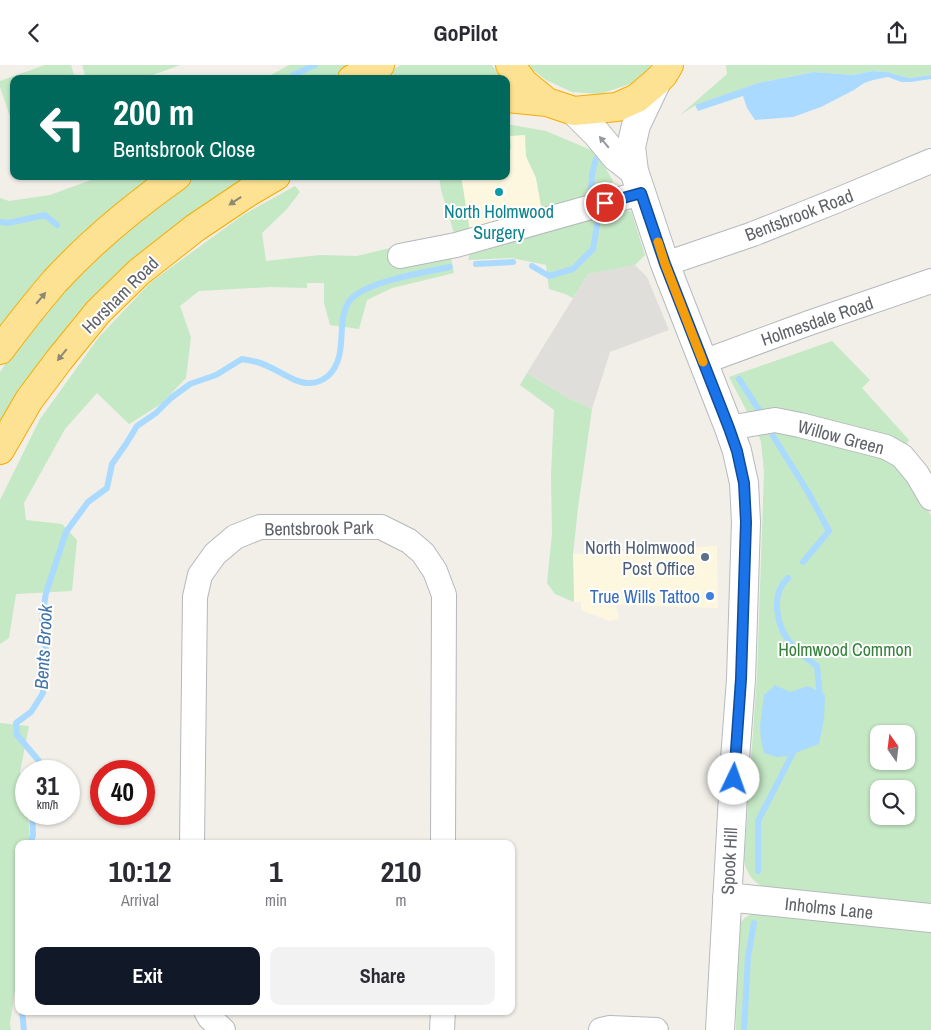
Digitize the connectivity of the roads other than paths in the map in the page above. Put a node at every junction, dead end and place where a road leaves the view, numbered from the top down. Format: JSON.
{"nodes":[{"id":1,"x":380,"y":65,"type":"edge"},
{"id":2,"x":510,"y":65,"type":"edge"},
{"id":3,"x":666,"y":71,"type":"edge"},
{"id":4,"x":360,"y":75,"type":"edge"},
{"id":5,"x":510,"y":98,"type":"edge"},
{"id":6,"x":547,"y":103,"type":"junction"},
{"id":7,"x":574,"y":111,"type":"junction"},
{"id":8,"x":931,"y":161,"type":"edge"},
{"id":9,"x":172,"y":180,"type":"edge"},
{"id":10,"x":269,"y":180,"type":"edge"},
{"id":11,"x":638,"y":182,"type":"junction"},
{"id":12,"x":400,"y":256,"type":"dead end"},
{"id":13,"x":665,"y":264,"type":"junction"},
{"id":14,"x":931,"y":281,"type":"edge"},
{"id":15,"x":0,"y":350,"type":"edge"},
{"id":16,"x":703,"y":361,"type":"junction"},
{"id":17,"x":729,"y":428,"type":"junction"},
{"id":18,"x":0,"y":450,"type":"edge"},
{"id":19,"x":931,"y":498,"type":"edge"},
{"id":20,"x":192,"y":840,"type":"edge"},
{"id":21,"x":443,"y":840,"type":"edge"},
{"id":22,"x":727,"y":897,"type":"junction"},
{"id":23,"x":931,"y":918,"type":"edge"},
{"id":24,"x":208,"y":1015,"type":"edge"},
{"id":25,"x":443,"y":1015,"type":"edge"},
{"id":26,"x":223,"y":1030,"type":"edge"},
{"id":27,"x":442,"y":1030,"type":"edge"},
{"id":28,"x":601,"y":1030,"type":"edge"},
{"id":29,"x":656,"y":1030,"type":"edge"},
{"id":30,"x":720,"y":1030,"type":"edge"}],
"edges":[{"from":1,"to":4,"type":"highway"},
{"from":2,"to":6,"type":"highway"},
{"from":3,"to":7,"type":"highway"},
{"from":3,"to":11,"type":"street","name":"Spook Hill"},
{"from":5,"to":6,"type":"highway"},
{"from":6,"to":7,"type":"highway"},
{"from":11,"to":7,"type":"street","one_way":true},
{"from":8,"to":13,"type":"street","name":"Bentsbrook Road"},
{"from":15,"to":9,"type":"highway","one_way":true},
{"from":10,"to":18,"type":"highway","name":"Horsham Road","one_way":true},
{"from":11,"to":12,"type":"street"},
{"from":11,"to":13,"type":"street","name":"Spook Hill"},
{"from":13,"to":16,"type":"street","name":"Spook Hill"},
{"from":14,"to":16,"type":"street","name":"Holmesdale Road"},
{"from":16,"to":17,"type":"street","name":"Spook Hill"},
{"from":17,"to":19,"type":"street","name":"Willow Green"},
{"from":17,"to":22,"type":"street","name":"Spook Hill"},
{"from":20,"to":21,"type":"street","name":"Bentsbrook Park"},
{"from":22,"to":23,"type":"street","name":"Inholms Lane"},
{"from":22,"to":30,"type":"street","name":"Spook Hill"},
{"from":24,"to":26,"type":"street"},
{"from":25,"to":27,"type":"street"},
{"from":28,"to":29,"type":"street"}]}
